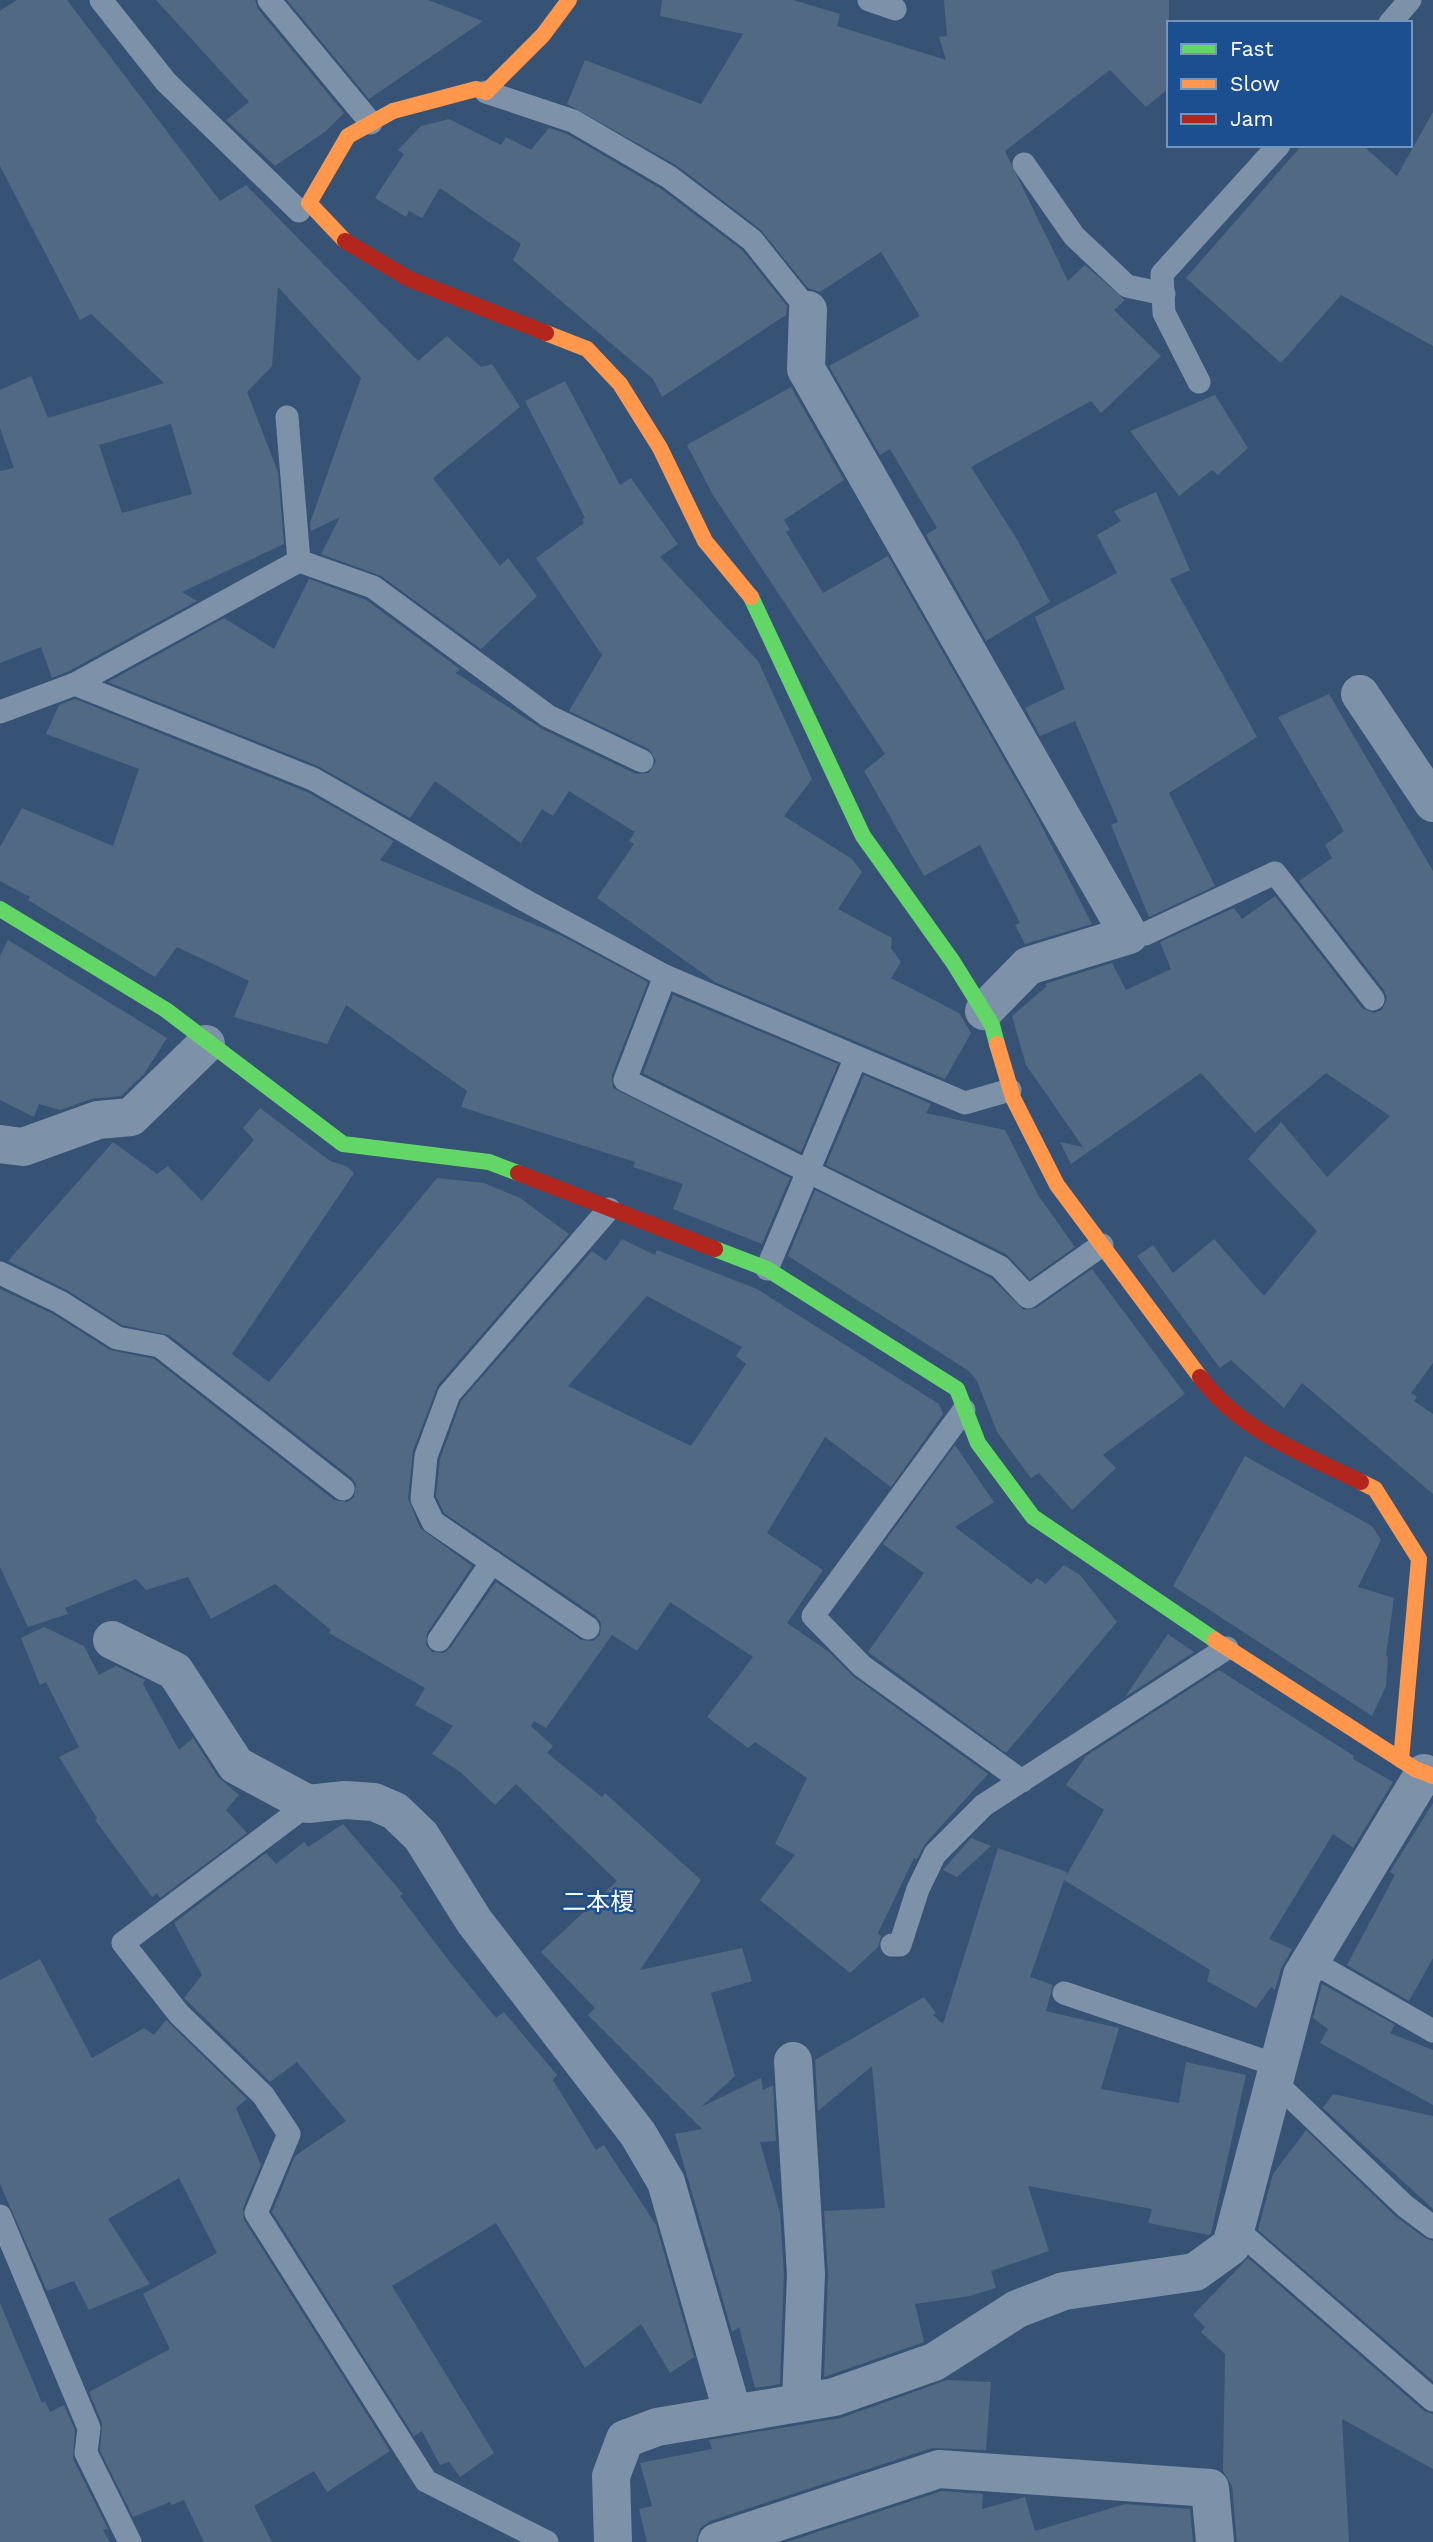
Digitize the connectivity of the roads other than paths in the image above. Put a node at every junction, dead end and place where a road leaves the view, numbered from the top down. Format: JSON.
{"nodes":[{"id":1,"x":101,"y":0,"type":"edge"},
{"id":2,"x":269,"y":0,"type":"edge"},
{"id":3,"x":569,"y":0,"type":"edge"},
{"id":4,"x":869,"y":0,"type":"edge"},
{"id":5,"x":1410,"y":0,"type":"edge"},
{"id":6,"x":895,"y":9,"type":"dead end"},
{"id":7,"x":1392,"y":21,"type":"edge"},
{"id":8,"x":486,"y":92,"type":"junction"},
{"id":9,"x":370,"y":123,"type":"junction"},
{"id":10,"x":1277,"y":147,"type":"edge"},
{"id":11,"x":1024,"y":164,"type":"dead end"},
{"id":12,"x":299,"y":211,"type":"dead end"},
{"id":13,"x":1164,"y":294,"type":"junction"},
{"id":14,"x":808,"y":310,"type":"joint"},
{"id":15,"x":1199,"y":382,"type":"dead end"},
{"id":16,"x":287,"y":417,"type":"dead end"},
{"id":17,"x":299,"y":561,"type":"junction"},
{"id":18,"x":75,"y":684,"type":"junction"},
{"id":19,"x":1360,"y":694,"type":"dead end"},
{"id":20,"x":0,"y":712,"type":"edge"},
{"id":21,"x":642,"y":761,"type":"dead end"},
{"id":22,"x":1433,"y":803,"type":"edge"},
{"id":23,"x":0,"y":909,"type":"edge"},
{"id":24,"x":1129,"y":935,"type":"junction"},
{"id":25,"x":666,"y":976,"type":"junction"},
{"id":26,"x":1373,"y":999,"type":"dead end"},
{"id":27,"x":984,"y":1011,"type":"junction"},
{"id":28,"x":206,"y":1044,"type":"junction"},
{"id":29,"x":856,"y":1057,"type":"junction"},
{"id":30,"x":1010,"y":1090,"type":"junction"},
{"id":31,"x":0,"y":1144,"type":"edge"},
{"id":32,"x":809,"y":1169,"type":"junction"},
{"id":33,"x":609,"y":1209,"type":"junction"},
{"id":34,"x":1102,"y":1245,"type":"junction"},
{"id":35,"x":767,"y":1269,"type":"junction"},
{"id":36,"x":0,"y":1273,"type":"edge"},
{"id":37,"x":964,"y":1410,"type":"junction"},
{"id":38,"x":343,"y":1489,"type":"dead end"},
{"id":39,"x":1433,"y":1538,"type":"edge"},
{"id":40,"x":1419,"y":1559,"type":"junction"},
{"id":41,"x":492,"y":1562,"type":"junction"},
{"id":42,"x":589,"y":1628,"type":"dead end"},
{"id":43,"x":112,"y":1640,"type":"dead end"},
{"id":44,"x":439,"y":1640,"type":"dead end"},
{"id":45,"x":1227,"y":1648,"type":"junction"},
{"id":46,"x":1420,"y":1770,"type":"edge"},
{"id":47,"x":1022,"y":1781,"type":"junction"},
{"id":48,"x":308,"y":1804,"type":"junction"},
{"id":49,"x":892,"y":1945,"type":"dead end"},
{"id":50,"x":1311,"y":1961,"type":"junction"},
{"id":51,"x":1064,"y":1993,"type":"dead end"},
{"id":52,"x":1433,"y":2031,"type":"edge"},
{"id":53,"x":793,"y":2061,"type":"dead end"},
{"id":54,"x":1274,"y":2072,"type":"junction"},
{"id":55,"x":0,"y":2216,"type":"edge"},
{"id":56,"x":1433,"y":2227,"type":"edge"},
{"id":57,"x":1236,"y":2229,"type":"junction"},
{"id":58,"x":1433,"y":2400,"type":"edge"},
{"id":59,"x":801,"y":2403,"type":"junction"},
{"id":60,"x":733,"y":2414,"type":"junction"},
{"id":61,"x":130,"y":2542,"type":"edge"},
{"id":62,"x":547,"y":2542,"type":"edge"},
{"id":63,"x":613,"y":2542,"type":"edge"},
{"id":64,"x":717,"y":2542,"type":"edge"},
{"id":65,"x":1215,"y":2542,"type":"edge"}],
"edges":[{"from":1,"to":12,"type":"lane"},
{"from":2,"to":9,"type":"lane"},
{"from":3,"to":8,"type":"street"},
{"from":4,"to":6,"type":"lane"},
{"from":5,"to":7,"type":"lane"},
{"from":8,"to":9,"type":"street"},
{"from":8,"to":14,"type":"lane"},
{"from":9,"to":27,"type":"street"},
{"from":10,"to":13,"type":"lane"},
{"from":11,"to":13,"type":"lane"},
{"from":13,"to":15,"type":"lane"},
{"from":14,"to":24,"type":"street"},
{"from":16,"to":17,"type":"lane"},
{"from":17,"to":18,"type":"lane"},
{"from":17,"to":21,"type":"lane"},
{"from":18,"to":20,"type":"lane"},
{"from":18,"to":25,"type":"lane"},
{"from":19,"to":22,"type":"street"},
{"from":23,"to":28,"type":"street"},
{"from":24,"to":26,"type":"lane"},
{"from":24,"to":27,"type":"street"},
{"from":25,"to":29,"type":"lane"},
{"from":25,"to":32,"type":"lane"},
{"from":27,"to":30,"type":"street"},
{"from":28,"to":31,"type":"street"},
{"from":28,"to":33,"type":"street"},
{"from":29,"to":30,"type":"lane"},
{"from":29,"to":32,"type":"lane"},
{"from":30,"to":34,"type":"street"},
{"from":32,"to":34,"type":"lane"},
{"from":32,"to":35,"type":"lane"},
{"from":33,"to":35,"type":"street"},
{"from":33,"to":41,"type":"lane"},
{"from":34,"to":40,"type":"street"},
{"from":35,"to":37,"type":"street"},
{"from":36,"to":38,"type":"lane"},
{"from":37,"to":45,"type":"street"},
{"from":37,"to":47,"type":"lane"},
{"from":39,"to":40,"type":"lane"},
{"from":40,"to":46,"type":"street"},
{"from":41,"to":42,"type":"lane"},
{"from":41,"to":44,"type":"lane"},
{"from":43,"to":48,"type":"street"},
{"from":45,"to":46,"type":"street"},
{"from":45,"to":47,"type":"lane"},
{"from":46,"to":50,"type":"street"},
{"from":47,"to":49,"type":"lane"},
{"from":48,"to":60,"type":"street"},
{"from":48,"to":62,"type":"lane"},
{"from":50,"to":52,"type":"lane"},
{"from":50,"to":54,"type":"street"},
{"from":51,"to":54,"type":"lane"},
{"from":53,"to":59,"type":"street"},
{"from":54,"to":56,"type":"lane"},
{"from":54,"to":57,"type":"street"},
{"from":55,"to":61,"type":"lane"},
{"from":57,"to":58,"type":"lane"},
{"from":57,"to":59,"type":"street"},
{"from":59,"to":60,"type":"street"},
{"from":60,"to":63,"type":"street"},
{"from":64,"to":65,"type":"street"}]}
